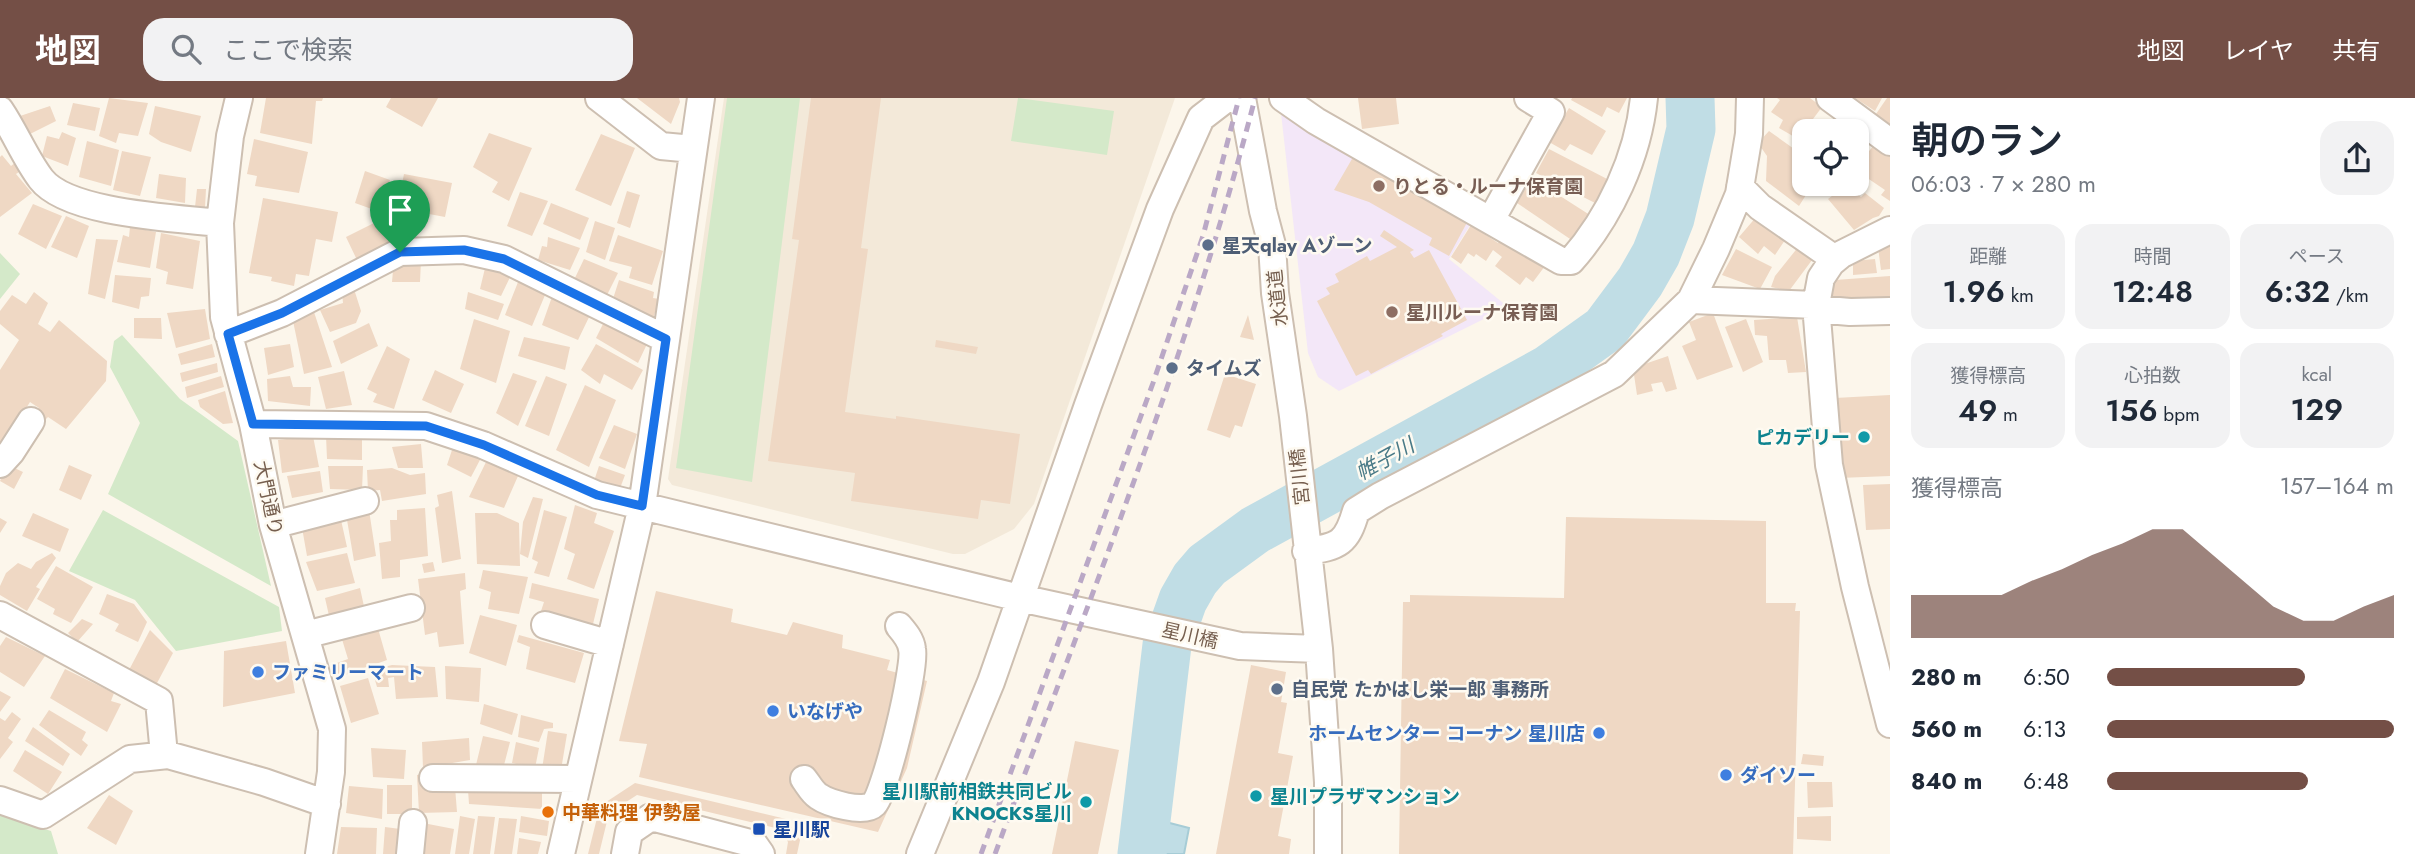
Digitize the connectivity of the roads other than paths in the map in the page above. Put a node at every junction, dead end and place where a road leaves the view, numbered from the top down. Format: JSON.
{"nodes":[{"id":1,"x":239,"y":98,"type":"edge"},
{"id":2,"x":599,"y":98,"type":"edge"},
{"id":3,"x":701,"y":98,"type":"edge"},
{"id":4,"x":1227,"y":98,"type":"edge"},
{"id":5,"x":1242,"y":98,"type":"edge"},
{"id":6,"x":1283,"y":98,"type":"edge"},
{"id":7,"x":1528,"y":98,"type":"edge"},
{"id":8,"x":1644,"y":98,"type":"edge"},
{"id":9,"x":1751,"y":98,"type":"edge"},
{"id":10,"x":1829,"y":98,"type":"edge"},
{"id":11,"x":0,"y":110,"type":"edge"},
{"id":12,"x":1890,"y":142,"type":"edge"},
{"id":13,"x":693,"y":149,"type":"junction"},
{"id":14,"x":1740,"y":187,"type":"junction"},
{"id":15,"x":1491,"y":220,"type":"junction"},
{"id":16,"x":220,"y":223,"type":"junction"},
{"id":17,"x":1890,"y":230,"type":"edge"},
{"id":18,"x":1835,"y":259,"type":"junction"},
{"id":19,"x":1691,"y":300,"type":"junction"},
{"id":20,"x":1816,"y":307,"type":"junction"},
{"id":21,"x":1890,"y":311,"type":"edge"},
{"id":22,"x":228,"y":334,"type":"junction"},
{"id":23,"x":666,"y":339,"type":"junction"},
{"id":24,"x":1293,"y":415,"type":"joint"},
{"id":25,"x":32,"y":421,"type":"dead end"},
{"id":26,"x":253,"y":424,"type":"junction"},
{"id":27,"x":0,"y":464,"type":"edge"},
{"id":28,"x":365,"y":501,"type":"dead end"},
{"id":29,"x":642,"y":506,"type":"junction"},
{"id":30,"x":273,"y":525,"type":"junction"},
{"id":31,"x":1306,"y":545,"type":"junction"},
{"id":32,"x":1020,"y":598,"type":"junction"},
{"id":33,"x":411,"y":608,"type":"dead end"},
{"id":34,"x":0,"y":615,"type":"edge"},
{"id":35,"x":545,"y":625,"type":"dead end"},
{"id":36,"x":900,"y":625,"type":"dead end"},
{"id":37,"x":305,"y":635,"type":"junction"},
{"id":38,"x":610,"y":644,"type":"junction"},
{"id":39,"x":1319,"y":649,"type":"junction"},
{"id":40,"x":1890,"y":724,"type":"edge"},
{"id":41,"x":164,"y":755,"type":"junction"},
{"id":42,"x":433,"y":778,"type":"dead end"},
{"id":43,"x":578,"y":779,"type":"junction"},
{"id":44,"x":804,"y":779,"type":"dead end"},
{"id":45,"x":0,"y":800,"type":"edge"},
{"id":46,"x":327,"y":804,"type":"junction"},
{"id":47,"x":414,"y":823,"type":"dead end"},
{"id":48,"x":319,"y":854,"type":"edge"},
{"id":49,"x":410,"y":854,"type":"edge"},
{"id":50,"x":561,"y":854,"type":"edge"},
{"id":51,"x":625,"y":854,"type":"edge"},
{"id":52,"x":761,"y":854,"type":"edge"},
{"id":53,"x":920,"y":854,"type":"edge"},
{"id":54,"x":1328,"y":854,"type":"edge"}],
"edges":[{"from":1,"to":16,"type":"street","name":"大門通り"},
{"from":2,"to":13,"type":"street"},
{"from":3,"to":13,"type":"street"},
{"from":4,"to":32,"type":"street"},
{"from":5,"to":24,"type":"street","name":"水道道"},
{"from":6,"to":15,"type":"street"},
{"from":7,"to":15,"type":"street"},
{"from":8,"to":15,"type":"street"},
{"from":9,"to":14,"type":"street"},
{"from":10,"to":12,"type":"street"},
{"from":11,"to":16,"type":"street"},
{"from":13,"to":23,"type":"street"},
{"from":14,"to":18,"type":"street"},
{"from":14,"to":19,"type":"street"},
{"from":16,"to":22,"type":"street","name":"大門通り"},
{"from":17,"to":18,"type":"street"},
{"from":18,"to":20,"type":"street"},
{"from":19,"to":20,"type":"street"},
{"from":19,"to":31,"type":"street"},
{"from":20,"to":21,"type":"street"},
{"from":20,"to":40,"type":"street"},
{"from":22,"to":23,"type":"street"},
{"from":22,"to":26,"type":"street","name":"大門通り"},
{"from":23,"to":29,"type":"street"},
{"from":24,"to":31,"type":"street","name":"宮川橋"},
{"from":25,"to":27,"type":"street"},
{"from":26,"to":29,"type":"street","name":"星川橋"},
{"from":26,"to":30,"type":"street","name":"大門通り"},
{"from":28,"to":30,"type":"street"},
{"from":29,"to":32,"type":"street","name":"星川橋"},
{"from":29,"to":38,"type":"street"},
{"from":30,"to":37,"type":"street","name":"大門通り"},
{"from":31,"to":39,"type":"street"},
{"from":32,"to":39,"type":"street","name":"星川橋"},
{"from":32,"to":53,"type":"street"},
{"from":33,"to":37,"type":"street"},
{"from":34,"to":41,"type":"street"},
{"from":35,"to":38,"type":"street"},
{"from":36,"to":44,"type":"street"},
{"from":37,"to":46,"type":"street","name":"大門通り"},
{"from":38,"to":43,"type":"street"},
{"from":39,"to":54,"type":"street"},
{"from":41,"to":45,"type":"street"},
{"from":41,"to":46,"type":"street"},
{"from":42,"to":43,"type":"street"},
{"from":43,"to":50,"type":"street"},
{"from":46,"to":48,"type":"street","name":"大門通り"},
{"from":47,"to":49,"type":"street"},
{"from":51,"to":52,"type":"street"}]}
